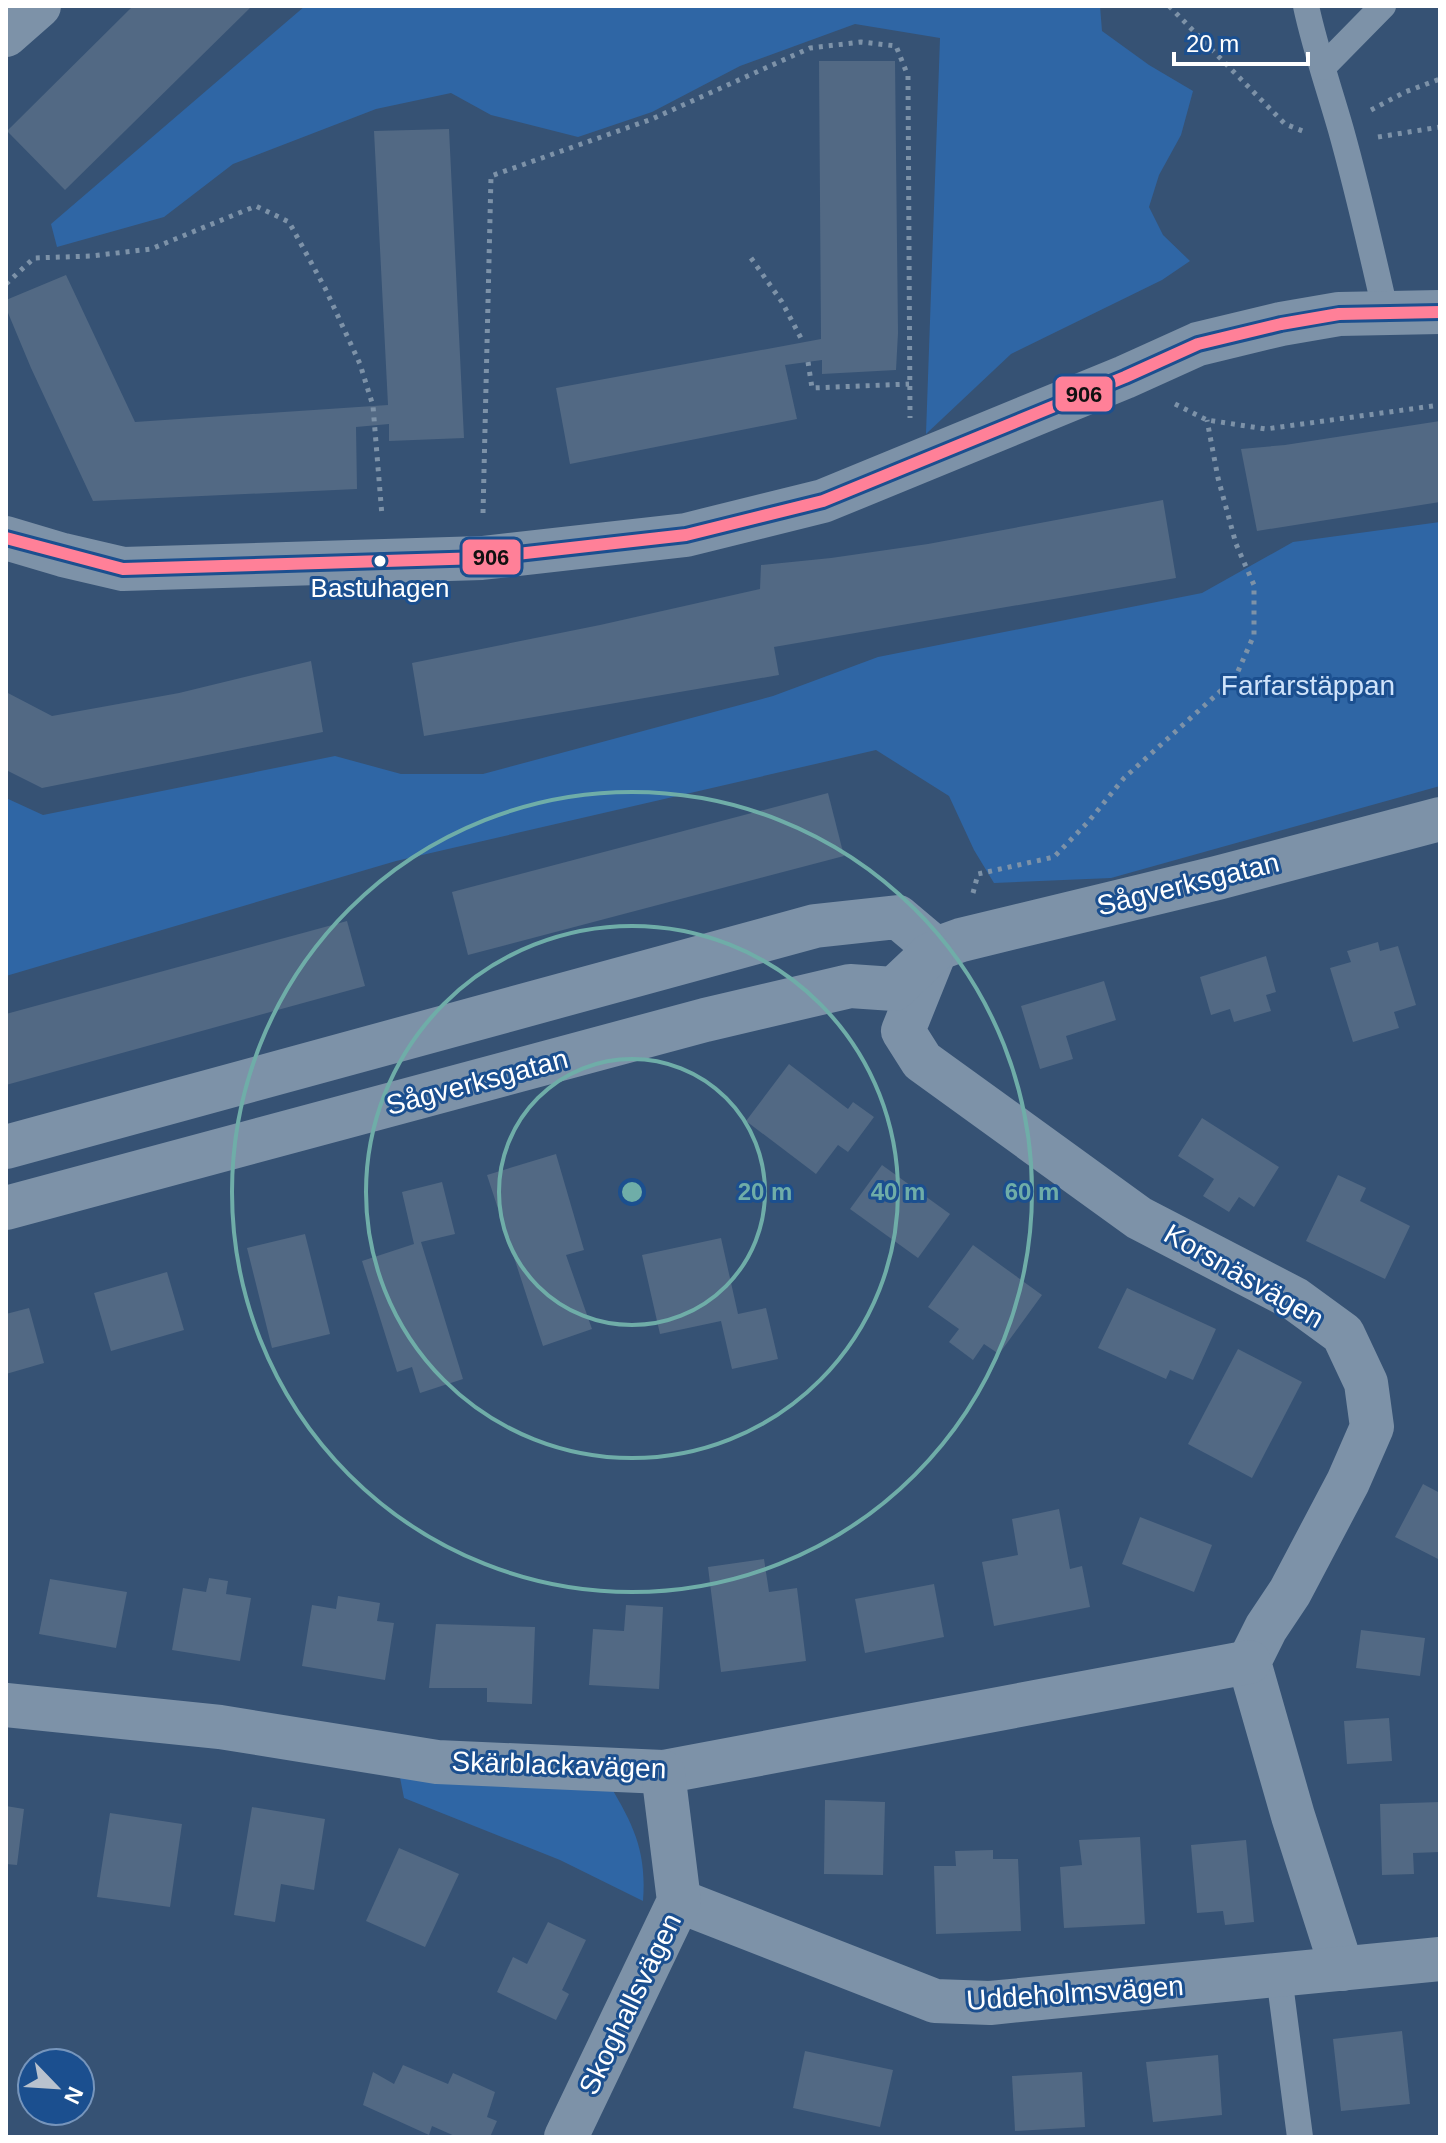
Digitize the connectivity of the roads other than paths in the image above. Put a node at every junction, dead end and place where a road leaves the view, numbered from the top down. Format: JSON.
{"nodes":[{"id":1,"x":39,"y":6,"type":"edge"},
{"id":2,"x":1306,"y":6,"type":"edge"},
{"id":3,"x":1383,"y":6,"type":"edge"},
{"id":4,"x":6,"y":35,"type":"edge"},
{"id":5,"x":1323,"y":67,"type":"junction"},
{"id":6,"x":1440,"y":312,"type":"edge"},
{"id":7,"x":1386,"y":314,"type":"junction"},
{"id":8,"x":6,"y":538,"type":"edge"},
{"id":9,"x":1440,"y":819,"type":"edge"},
{"id":10,"x":948,"y":945,"type":"junction"},
{"id":11,"x":6,"y":1147,"type":"edge"},
{"id":12,"x":6,"y":1208,"type":"edge"},
{"id":13,"x":1249,"y":1662,"type":"junction"},
{"id":14,"x":6,"y":1705,"type":"edge"},
{"id":15,"x":663,"y":1772,"type":"junction"},
{"id":16,"x":679,"y":1901,"type":"junction"},
{"id":17,"x":1440,"y":1959,"type":"edge"},
{"id":18,"x":1342,"y":1969,"type":"junction"},
{"id":19,"x":1279,"y":1976,"type":"junction"},
{"id":20,"x":566,"y":2137,"type":"edge"},
{"id":21,"x":1300,"y":2137,"type":"edge"}],
"edges":[{"from":1,"to":4,"type":"street"},
{"from":2,"to":5,"type":"lane"},
{"from":3,"to":5,"type":"lane"},
{"from":5,"to":7,"type":"lane"},
{"from":6,"to":7,"type":"street"},
{"from":7,"to":8,"type":"street"},
{"from":9,"to":10,"type":"street","name":"Sågverksgatan"},
{"from":10,"to":11,"type":"street"},
{"from":10,"to":12,"type":"street","name":"Sågverksgatan"},
{"from":10,"to":13,"type":"street","name":"Korsnäsvägen"},
{"from":13,"to":15,"type":"street","name":"Skärblackavägen"},
{"from":13,"to":18,"type":"street"},
{"from":14,"to":15,"type":"street","name":"Skärblackavägen"},
{"from":15,"to":16,"type":"street","name":"Skoghallsvägen"},
{"from":16,"to":19,"type":"street","name":"Uddeholmsvägen"},
{"from":16,"to":20,"type":"street","name":"Skoghallsvägen"},
{"from":17,"to":18,"type":"street","name":"Uddeholmsvägen"},
{"from":18,"to":19,"type":"street","name":"Uddeholmsvägen"},
{"from":19,"to":21,"type":"lane"}]}
